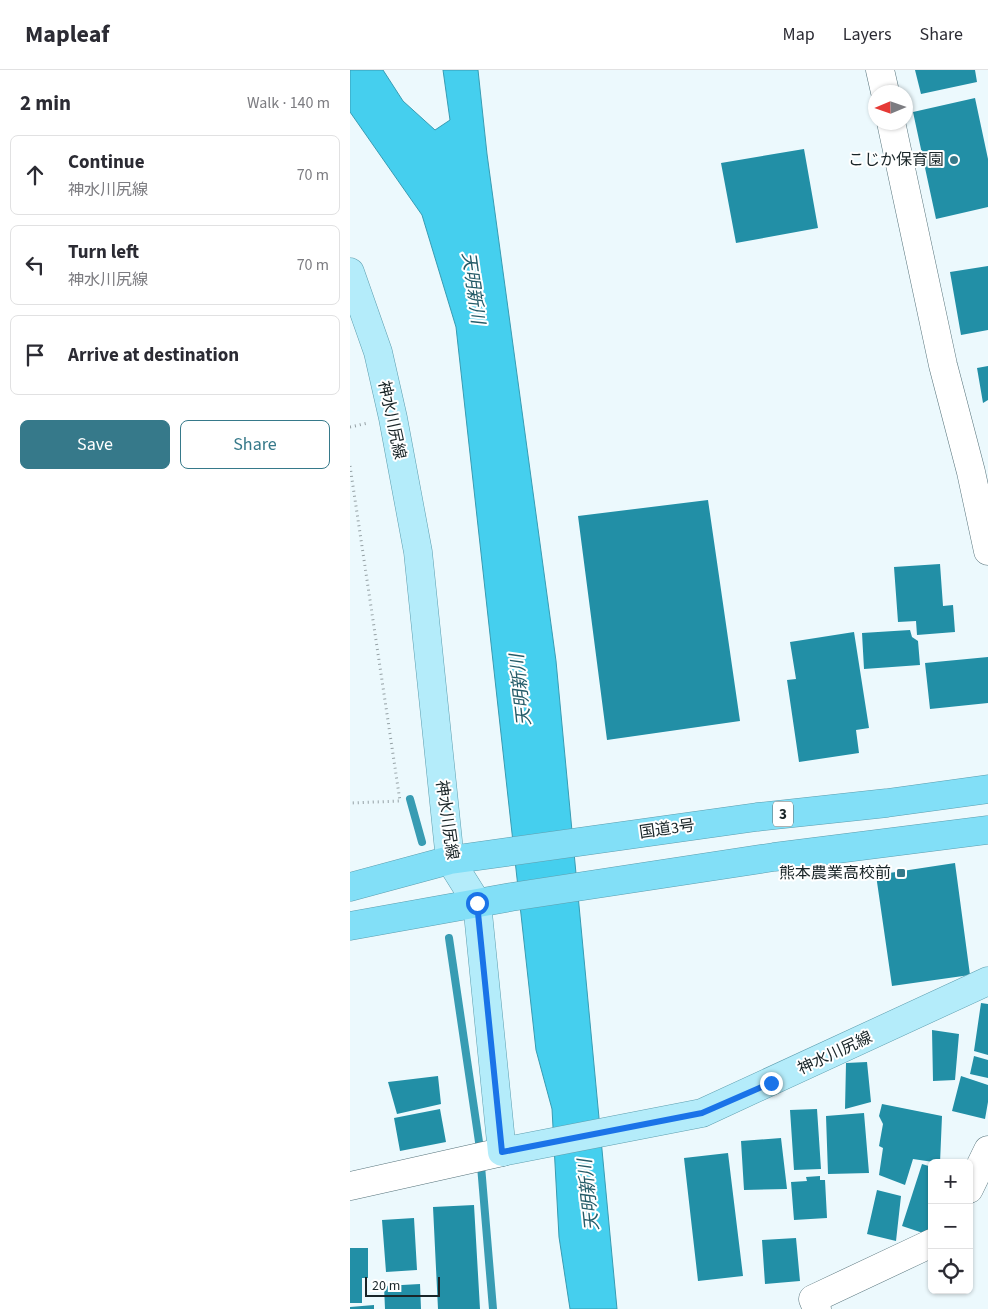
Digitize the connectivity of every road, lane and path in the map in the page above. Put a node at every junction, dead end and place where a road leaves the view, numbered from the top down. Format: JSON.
{"nodes":[{"id":1,"x":880,"y":70,"type":"edge"},
{"id":2,"x":883,"y":85,"type":"edge"},
{"id":3,"x":893,"y":130,"type":"edge"},
{"id":4,"x":350,"y":272,"type":"edge"},
{"id":5,"x":350,"y":466,"type":"edge"},
{"id":6,"x":988,"y":551,"type":"edge"},
{"id":7,"x":988,"y":789,"type":"edge"},
{"id":8,"x":350,"y":803,"type":"edge"},
{"id":9,"x":988,"y":830,"type":"edge"},
{"id":10,"x":450,"y":860,"type":"junction"},
{"id":11,"x":350,"y":887,"type":"edge"},
{"id":12,"x":477,"y":903,"type":"junction"},
{"id":13,"x":350,"y":926,"type":"edge"},
{"id":14,"x":988,"y":981,"type":"edge"},
{"id":15,"x":988,"y":1150,"type":"edge"},
{"id":16,"x":502,"y":1152,"type":"junction"},
{"id":17,"x":973,"y":1182,"type":"edge"},
{"id":18,"x":350,"y":1186,"type":"edge"},
{"id":19,"x":928,"y":1245,"type":"edge"},
{"id":20,"x":817,"y":1309,"type":"edge"}],
"edges":[{"from":1,"to":2,"type":"street"},
{"from":3,"to":6,"type":"street"},
{"from":4,"to":10,"type":"main road","name":"神水川尻線"},
{"from":5,"to":8,"type":"path"},
{"from":7,"to":10,"type":"highway","name":"国道3号","number":"3"},
{"from":9,"to":12,"type":"highway"},
{"from":10,"to":11,"type":"highway","name":"国道3号","number":"3"},
{"from":10,"to":12,"type":"main road","name":"神水川尻線"},
{"from":12,"to":13,"type":"highway"},
{"from":12,"to":16,"type":"main road","name":"神水川尻線"},
{"from":14,"to":16,"type":"main road","name":"神水川尻線"},
{"from":15,"to":17,"type":"street"},
{"from":16,"to":18,"type":"street"},
{"from":19,"to":20,"type":"street"}]}
